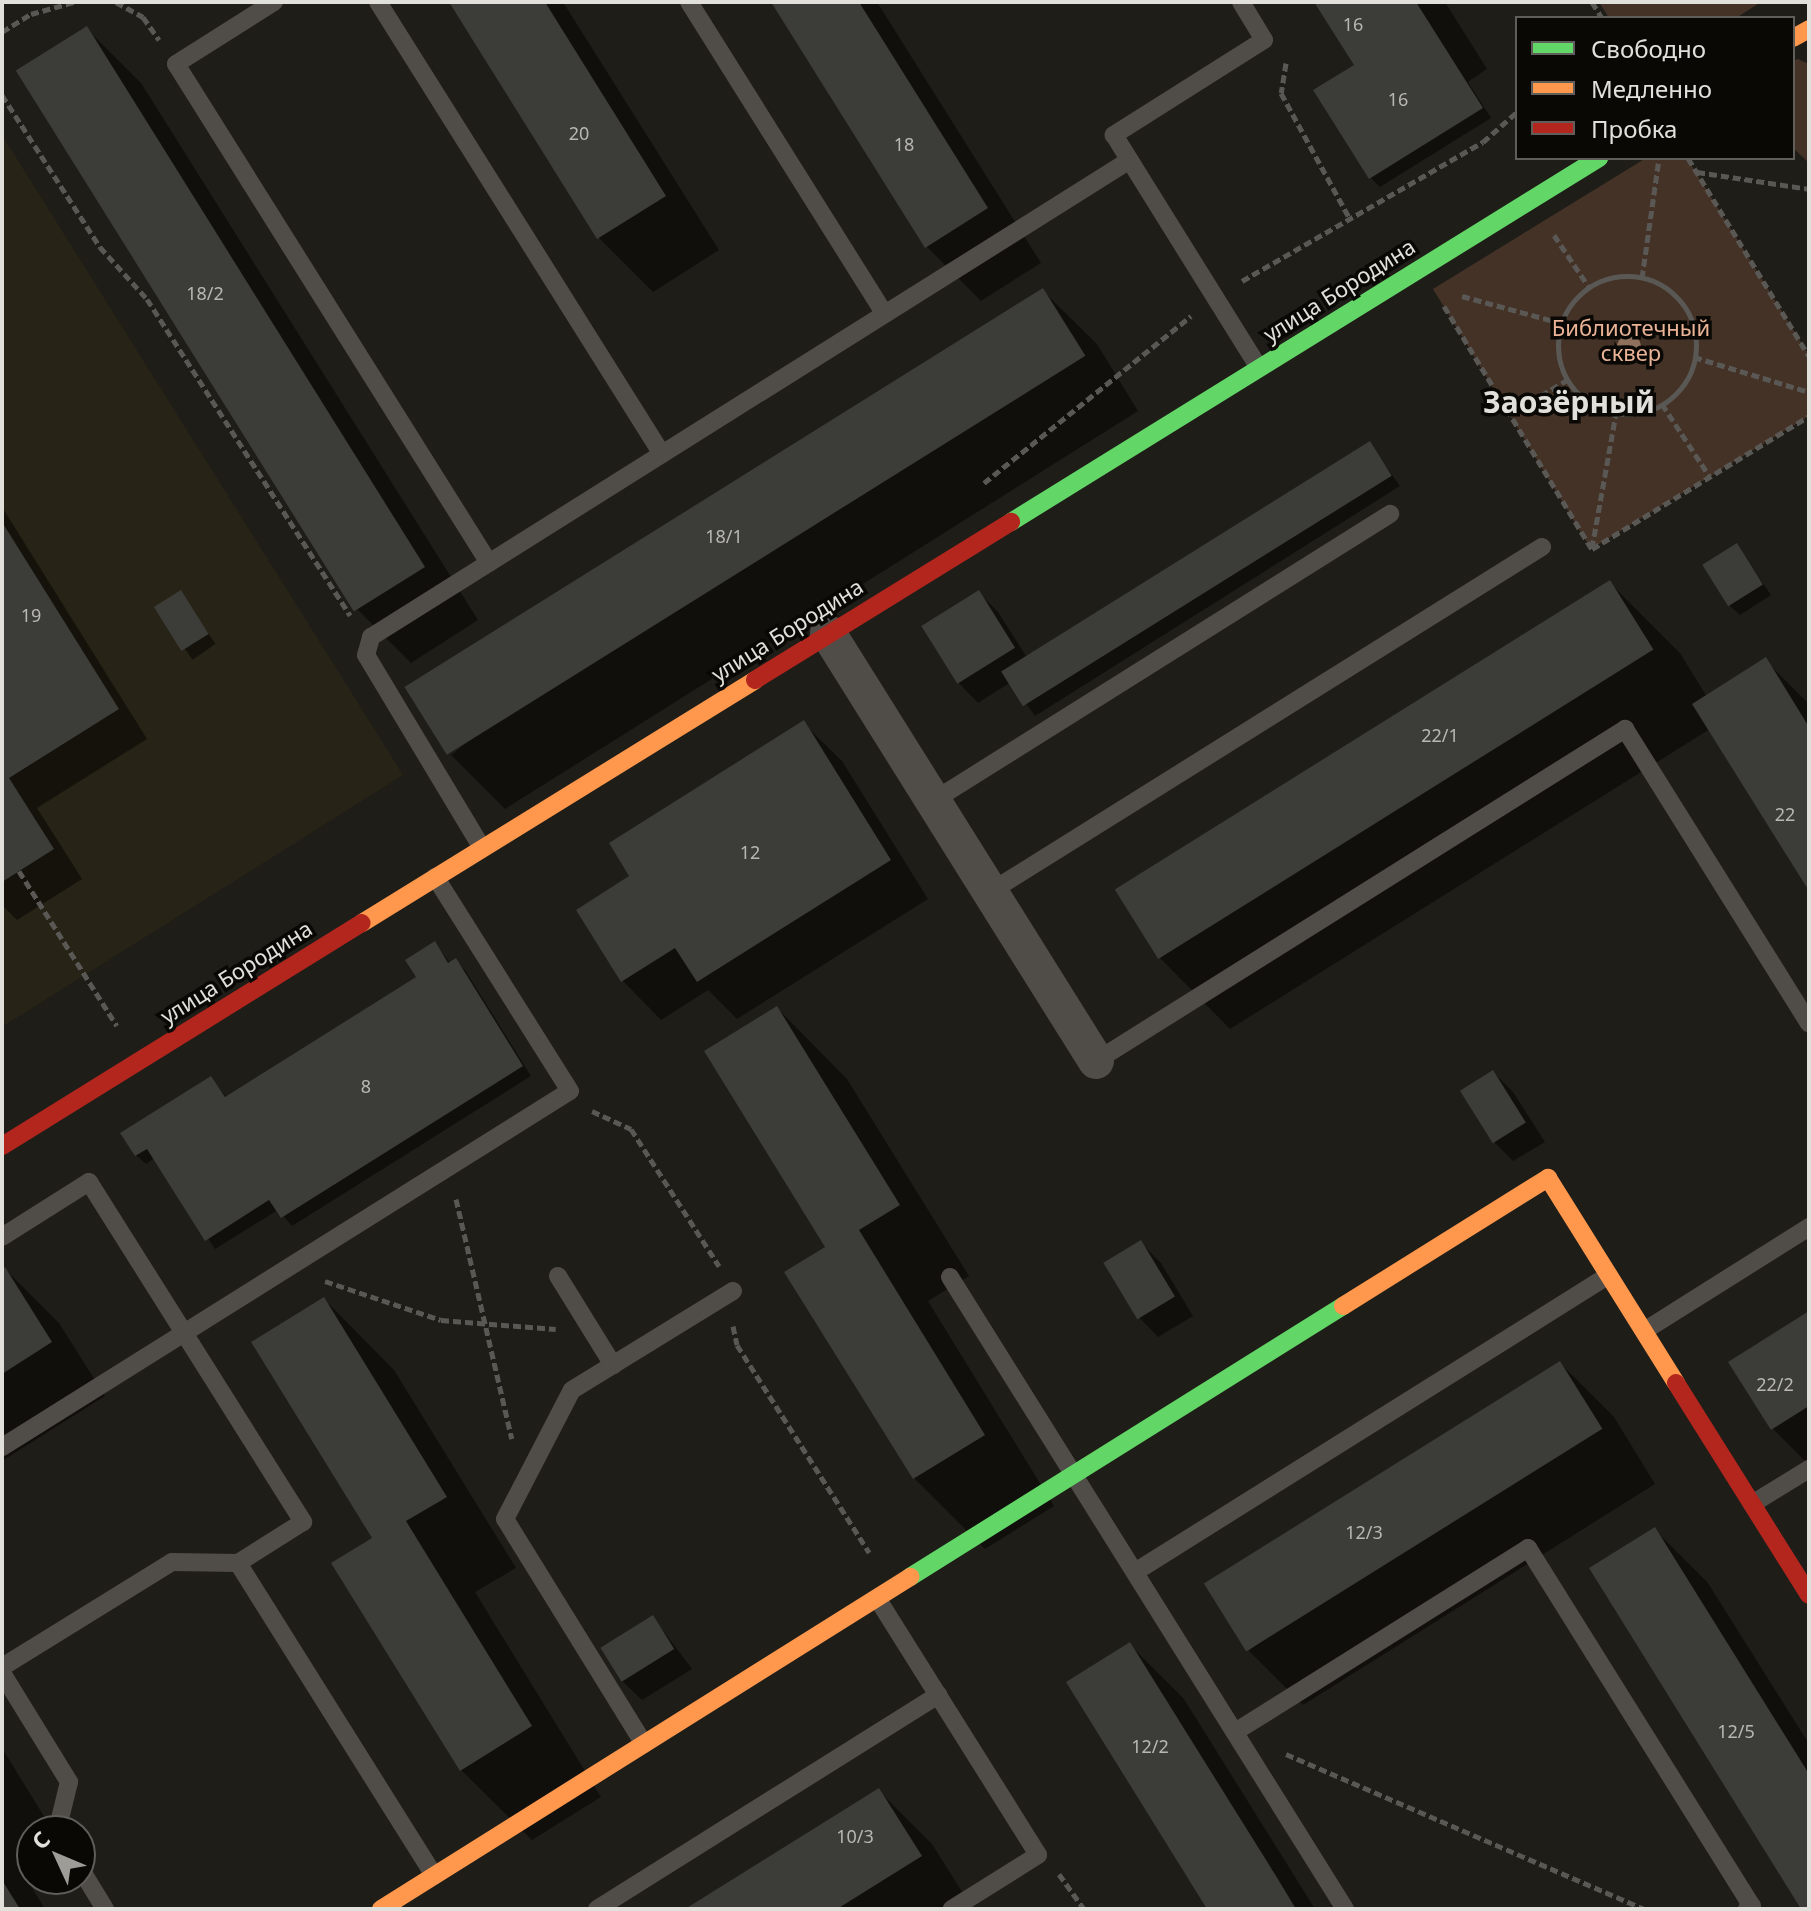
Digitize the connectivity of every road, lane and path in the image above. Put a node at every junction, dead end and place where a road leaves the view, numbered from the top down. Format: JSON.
{"nodes":[{"id":1,"x":74,"y":2,"type":"edge"},
{"id":2,"x":116,"y":2,"type":"edge"},
{"id":3,"x":274,"y":2,"type":"edge"},
{"id":4,"x":378,"y":2,"type":"edge"},
{"id":5,"x":689,"y":2,"type":"edge"},
{"id":6,"x":1241,"y":2,"type":"edge"},
{"id":7,"x":2,"y":32,"type":"edge"},
{"id":8,"x":176,"y":64,"type":"junction"},
{"id":9,"x":1281,"y":93,"type":"dead end"},
{"id":10,"x":2,"y":95,"type":"edge"},
{"id":11,"x":1515,"y":114,"type":"edge"},
{"id":12,"x":1130,"y":160,"type":"junction"},
{"id":13,"x":1596,"y":160,"type":"edge"},
{"id":14,"x":1659,"y":160,"type":"edge"},
{"id":15,"x":1689,"y":160,"type":"edge"},
{"id":16,"x":1696,"y":171,"type":"junction"},
{"id":17,"x":1809,"y":189,"type":"edge"},
{"id":18,"x":1349,"y":217,"type":"junction"},
{"id":19,"x":1551,"y":229,"type":"dead end"},
{"id":20,"x":1642,"y":278,"type":"junction"},
{"id":21,"x":1589,"y":287,"type":"junction"},
{"id":22,"x":1448,"y":292,"type":"dead end"},
{"id":23,"x":1215,"y":297,"type":"junction"},
{"id":24,"x":1441,"y":300,"type":"dead end"},
{"id":25,"x":885,"y":314,"type":"junction"},
{"id":26,"x":1561,"y":323,"type":"junction"},
{"id":27,"x":1809,"y":356,"type":"edge"},
{"id":28,"x":1694,"y":357,"type":"junction"},
{"id":29,"x":1259,"y":368,"type":"junction"},
{"id":30,"x":1567,"y":380,"type":"junction"},
{"id":31,"x":1809,"y":392,"type":"edge"},
{"id":32,"x":1662,"y":404,"type":"junction"},
{"id":33,"x":1616,"y":413,"type":"junction"},
{"id":34,"x":1510,"y":414,"type":"junction"},
{"id":35,"x":1809,"y":416,"type":"edge"},
{"id":36,"x":662,"y":454,"type":"junction"},
{"id":37,"x":1710,"y":477,"type":"junction"},
{"id":38,"x":979,"y":486,"type":"dead end"},
{"id":39,"x":1390,"y":514,"type":"dead end"},
{"id":40,"x":1542,"y":547,"type":"dead end"},
{"id":41,"x":1592,"y":549,"type":"junction"},
{"id":42,"x":489,"y":563,"type":"junction"},
{"id":43,"x":828,"y":633,"type":"junction"},
{"id":44,"x":367,"y":642,"type":"junction"},
{"id":45,"x":933,"y":801,"type":"junction"},
{"id":46,"x":482,"y":848,"type":"junction"},
{"id":47,"x":19,"y":871,"type":"dead end"},
{"id":48,"x":435,"y":877,"type":"junction"},
{"id":49,"x":990,"y":892,"type":"junction"},
{"id":50,"x":1809,"y":1023,"type":"edge"},
{"id":51,"x":139,"y":1061,"type":"junction"},
{"id":52,"x":1096,"y":1061,"type":"joint"},
{"id":53,"x":570,"y":1091,"type":"junction"},
{"id":54,"x":2,"y":1146,"type":"edge"},
{"id":55,"x":448,"y":1167,"type":"junction"},
{"id":56,"x":1809,"y":1227,"type":"edge"},
{"id":57,"x":2,"y":1237,"type":"edge"},
{"id":58,"x":299,"y":1260,"type":"junction"},
{"id":59,"x":1609,"y":1275,"type":"junction"},
{"id":60,"x":558,"y":1276,"type":"dead end"},
{"id":61,"x":950,"y":1277,"type":"dead end"},
{"id":62,"x":733,"y":1291,"type":"junction"},
{"id":63,"x":485,"y":1325,"type":"junction"},
{"id":64,"x":593,"y":1331,"type":"junction"},
{"id":65,"x":1644,"y":1331,"type":"junction"},
{"id":66,"x":184,"y":1332,"type":"junction"},
{"id":67,"x":613,"y":1365,"type":"junction"},
{"id":68,"x":2,"y":1447,"type":"edge"},
{"id":69,"x":1809,"y":1469,"type":"edge"},
{"id":70,"x":1074,"y":1475,"type":"junction"},
{"id":71,"x":526,"y":1479,"type":"junction"},
{"id":72,"x":1752,"y":1504,"type":"junction"},
{"id":73,"x":238,"y":1563,"type":"junction"},
{"id":74,"x":1135,"y":1572,"type":"junction"},
{"id":75,"x":885,"y":1593,"type":"junction"},
{"id":76,"x":1809,"y":1595,"type":"edge"},
{"id":77,"x":2,"y":1667,"type":"edge"},
{"id":78,"x":2,"y":1673,"type":"edge"},
{"id":79,"x":938,"y":1695,"type":"junction"},
{"id":80,"x":1235,"y":1732,"type":"junction"},
{"id":81,"x":644,"y":1744,"type":"junction"},
{"id":82,"x":61,"y":1815,"type":"edge"},
{"id":83,"x":1038,"y":1855,"type":"junction"},
{"id":84,"x":434,"y":1876,"type":"junction"},
{"id":85,"x":407,"y":1902,"type":"edge"},
{"id":86,"x":1751,"y":1908,"type":"edge"},
{"id":87,"x":381,"y":1909,"type":"edge"},
{"id":88,"x":597,"y":1909,"type":"edge"},
{"id":89,"x":952,"y":1909,"type":"edge"},
{"id":90,"x":1084,"y":1909,"type":"edge"},
{"id":91,"x":1345,"y":1909,"type":"edge"},
{"id":92,"x":1645,"y":1909,"type":"edge"}],
"edges":[{"from":1,"to":7,"type":"path"},
{"from":2,"to":8,"type":"path"},
{"from":3,"to":8,"type":"lane"},
{"from":4,"to":36,"type":"lane"},
{"from":5,"to":25,"type":"lane"},
{"from":6,"to":12,"type":"lane"},
{"from":8,"to":42,"type":"lane"},
{"from":9,"to":18,"type":"path"},
{"from":10,"to":44,"type":"path"},
{"from":11,"to":18,"type":"path"},
{"from":12,"to":23,"type":"lane"},
{"from":12,"to":25,"type":"lane"},
{"from":13,"to":29,"type":"street","name":"улица Бородина"},
{"from":14,"to":20,"type":"path"},
{"from":15,"to":16,"type":"path"},
{"from":16,"to":17,"type":"path"},
{"from":16,"to":27,"type":"path"},
{"from":18,"to":23,"type":"path"},
{"from":19,"to":21,"type":"path"},
{"from":20,"to":21,"type":"path"},
{"from":20,"to":28,"type":"path"},
{"from":21,"to":26,"type":"path"},
{"from":22,"to":26,"type":"path"},
{"from":23,"to":29,"type":"lane"},
{"from":23,"to":38,"type":"path"},
{"from":24,"to":34,"type":"path"},
{"from":25,"to":36,"type":"lane"},
{"from":26,"to":30,"type":"path"},
{"from":28,"to":31,"type":"path"},
{"from":28,"to":32,"type":"path"},
{"from":29,"to":43,"type":"street","name":"улица Бородина"},
{"from":30,"to":33,"type":"path"},
{"from":30,"to":34,"type":"path"},
{"from":32,"to":33,"type":"path"},
{"from":32,"to":37,"type":"path"},
{"from":33,"to":41,"type":"path"},
{"from":34,"to":41,"type":"path"},
{"from":35,"to":37,"type":"path"},
{"from":36,"to":42,"type":"lane"},
{"from":37,"to":41,"type":"path"},
{"from":39,"to":45,"type":"lane"},
{"from":40,"to":49,"type":"lane"},
{"from":42,"to":44,"type":"lane"},
{"from":43,"to":45,"type":"street"},
{"from":43,"to":46,"type":"street","name":"улица Бородина"},
{"from":44,"to":46,"type":"lane"},
{"from":45,"to":49,"type":"street"},
{"from":46,"to":48,"type":"street","name":"улица Бородина"},
{"from":47,"to":51,"type":"path"},
{"from":48,"to":51,"type":"street","name":"улица Бородина"},
{"from":48,"to":53,"type":"lane"},
{"from":49,"to":52,"type":"street"},
{"from":50,"to":52,"type":"lane"},
{"from":51,"to":54,"type":"street","name":"улица Бородина"},
{"from":53,"to":55,"type":"lane"},
{"from":53,"to":62,"type":"path"},
{"from":55,"to":58,"type":"lane"},
{"from":55,"to":63,"type":"path"},
{"from":56,"to":65,"type":"lane"},
{"from":57,"to":66,"type":"lane"},
{"from":58,"to":63,"type":"path"},
{"from":58,"to":66,"type":"lane"},
{"from":59,"to":65,"type":"street"},
{"from":59,"to":70,"type":"street"},
{"from":59,"to":74,"type":"lane"},
{"from":60,"to":64,"type":"lane"},
{"from":61,"to":70,"type":"lane"},
{"from":62,"to":67,"type":"lane"},
{"from":62,"to":75,"type":"path"},
{"from":63,"to":64,"type":"path"},
{"from":63,"to":71,"type":"path"},
{"from":64,"to":67,"type":"lane"},
{"from":65,"to":72,"type":"street"},
{"from":66,"to":68,"type":"lane"},
{"from":66,"to":73,"type":"lane"},
{"from":67,"to":71,"type":"lane"},
{"from":69,"to":72,"type":"lane"},
{"from":70,"to":74,"type":"lane"},
{"from":70,"to":75,"type":"street"},
{"from":71,"to":81,"type":"lane"},
{"from":72,"to":76,"type":"street"},
{"from":73,"to":77,"type":"lane"},
{"from":73,"to":84,"type":"lane"},
{"from":74,"to":80,"type":"lane"},
{"from":75,"to":79,"type":"lane"},
{"from":75,"to":81,"type":"street"},
{"from":78,"to":82,"type":"lane"},
{"from":79,"to":83,"type":"lane"},
{"from":79,"to":88,"type":"lane"},
{"from":80,"to":86,"type":"lane"},
{"from":80,"to":91,"type":"lane"},
{"from":80,"to":92,"type":"path"},
{"from":81,"to":84,"type":"street"},
{"from":83,"to":89,"type":"lane"},
{"from":83,"to":90,"type":"path"},
{"from":84,"to":85,"type":"street"},
{"from":85,"to":87,"type":"street"}]}
